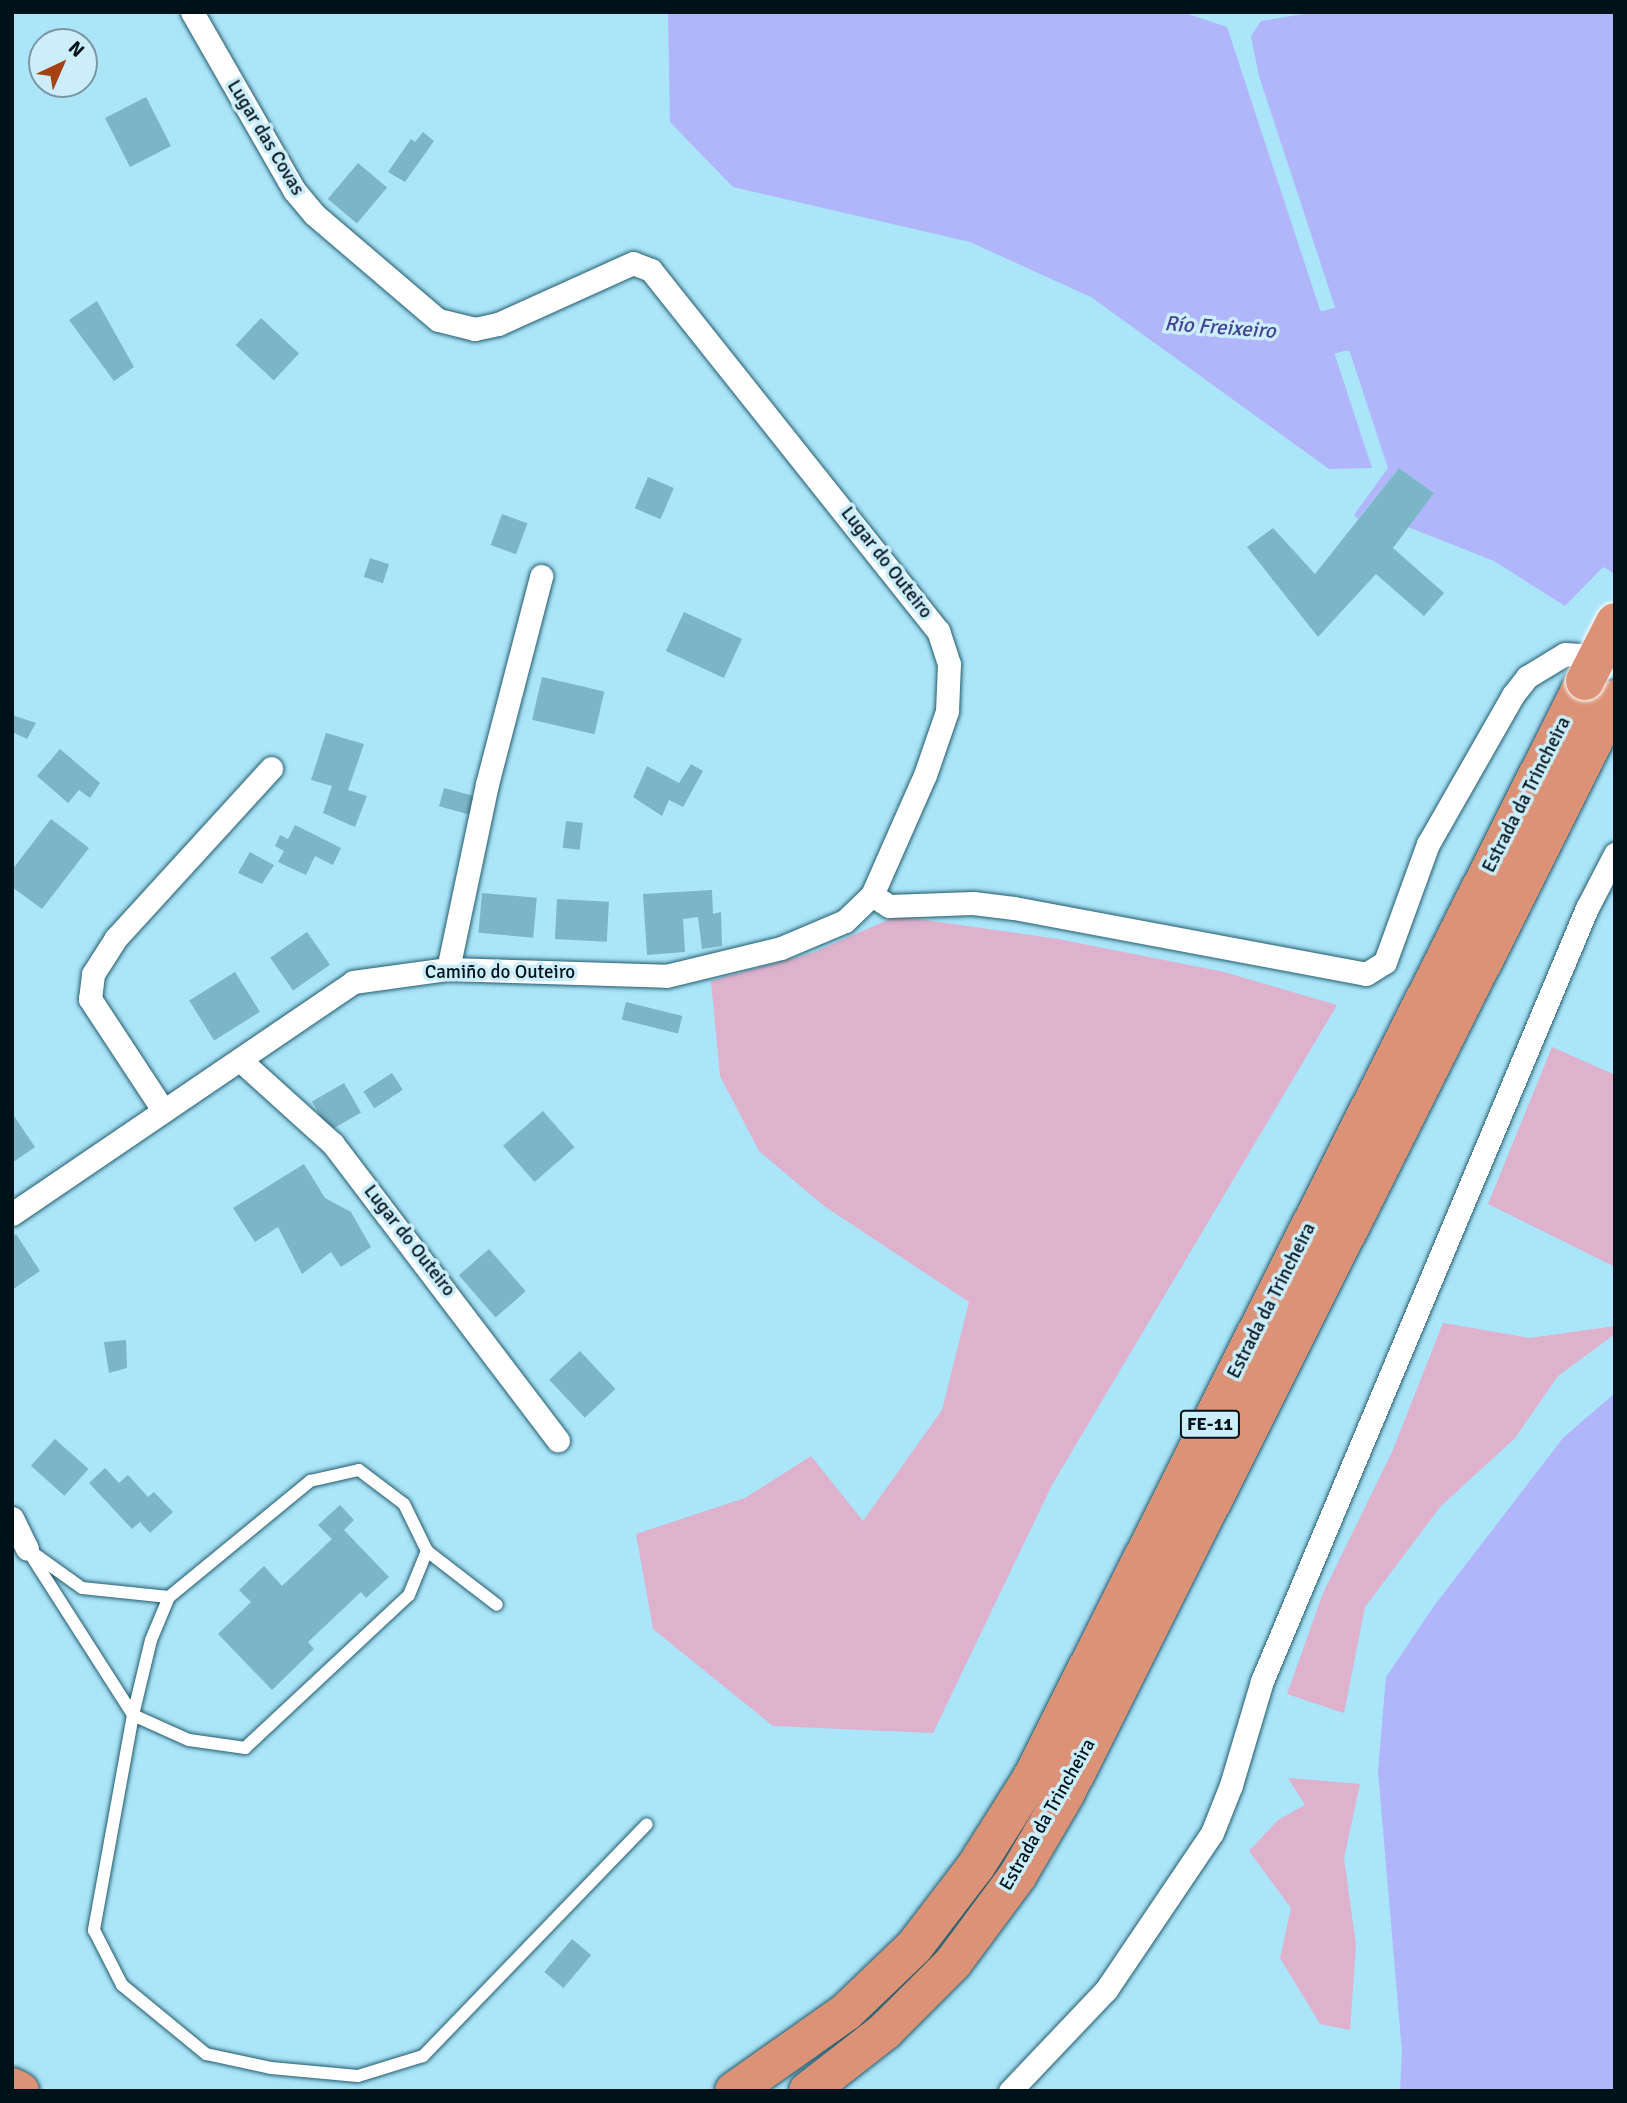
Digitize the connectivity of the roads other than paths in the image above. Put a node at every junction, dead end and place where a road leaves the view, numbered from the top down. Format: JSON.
{"nodes":[{"id":1,"x":192,"y":12,"type":"edge"},
{"id":2,"x":417,"y":306,"type":"joint"},
{"id":3,"x":541,"y":576,"type":"dead end"},
{"id":4,"x":1615,"y":622,"type":"edge"},
{"id":5,"x":1605,"y":680,"type":"edge"},
{"id":6,"x":271,"y":768,"type":"dead end"},
{"id":7,"x":1615,"y":854,"type":"edge"},
{"id":8,"x":872,"y":895,"type":"junction"},
{"id":9,"x":448,"y":969,"type":"junction"},
{"id":10,"x":240,"y":1060,"type":"junction"},
{"id":11,"x":163,"y":1110,"type":"junction"},
{"id":12,"x":12,"y":1214,"type":"edge"},
{"id":13,"x":558,"y":1440,"type":"dead end"},
{"id":14,"x":12,"y":1518,"type":"edge"},
{"id":15,"x":27,"y":1549,"type":"junction"},
{"id":16,"x":427,"y":1551,"type":"junction"},
{"id":17,"x":169,"y":1597,"type":"junction"},
{"id":18,"x":497,"y":1605,"type":"dead end"},
{"id":19,"x":133,"y":1715,"type":"junction"},
{"id":20,"x":647,"y":1824,"type":"dead end"},
{"id":21,"x":12,"y":2087,"type":"edge"},
{"id":22,"x":20,"y":2091,"type":"edge"},
{"id":23,"x":734,"y":2091,"type":"edge"},
{"id":24,"x":808,"y":2091,"type":"edge"},
{"id":25,"x":1010,"y":2091,"type":"edge"}],
"edges":[{"from":1,"to":2,"type":"street","name":"Lugar das Covas"},
{"from":2,"to":8,"type":"street","name":"Lugar do Outeiro"},
{"from":3,"to":9,"type":"street"},
{"from":4,"to":5,"type":"highway","name":"Estrada da Trincheira","number":"FE-11","bridge":true},
{"from":5,"to":8,"type":"street"},
{"from":5,"to":23,"type":"highway","name":"Estrada da Trincheira","number":"FE-11"},
{"from":5,"to":24,"type":"highway","name":"Estrada da Trincheira","number":"FE-11"},
{"from":6,"to":11,"type":"street"},
{"from":7,"to":25,"type":"street"},
{"from":8,"to":9,"type":"street","name":"Camiño do Outeiro"},
{"from":9,"to":10,"type":"street","name":"Camiño do Outeiro"},
{"from":10,"to":11,"type":"street","name":"Camiño do Outeiro"},
{"from":10,"to":13,"type":"street","name":"Lugar do Outeiro"},
{"from":11,"to":12,"type":"street","name":"Camiño do Outeiro"},
{"from":14,"to":15,"type":"street"},
{"from":15,"to":17,"type":"lane"},
{"from":15,"to":19,"type":"lane"},
{"from":16,"to":17,"type":"lane"},
{"from":16,"to":18,"type":"lane"},
{"from":16,"to":19,"type":"lane"},
{"from":17,"to":19,"type":"lane"},
{"from":19,"to":20,"type":"lane"},
{"from":21,"to":22,"type":"highway"}]}
